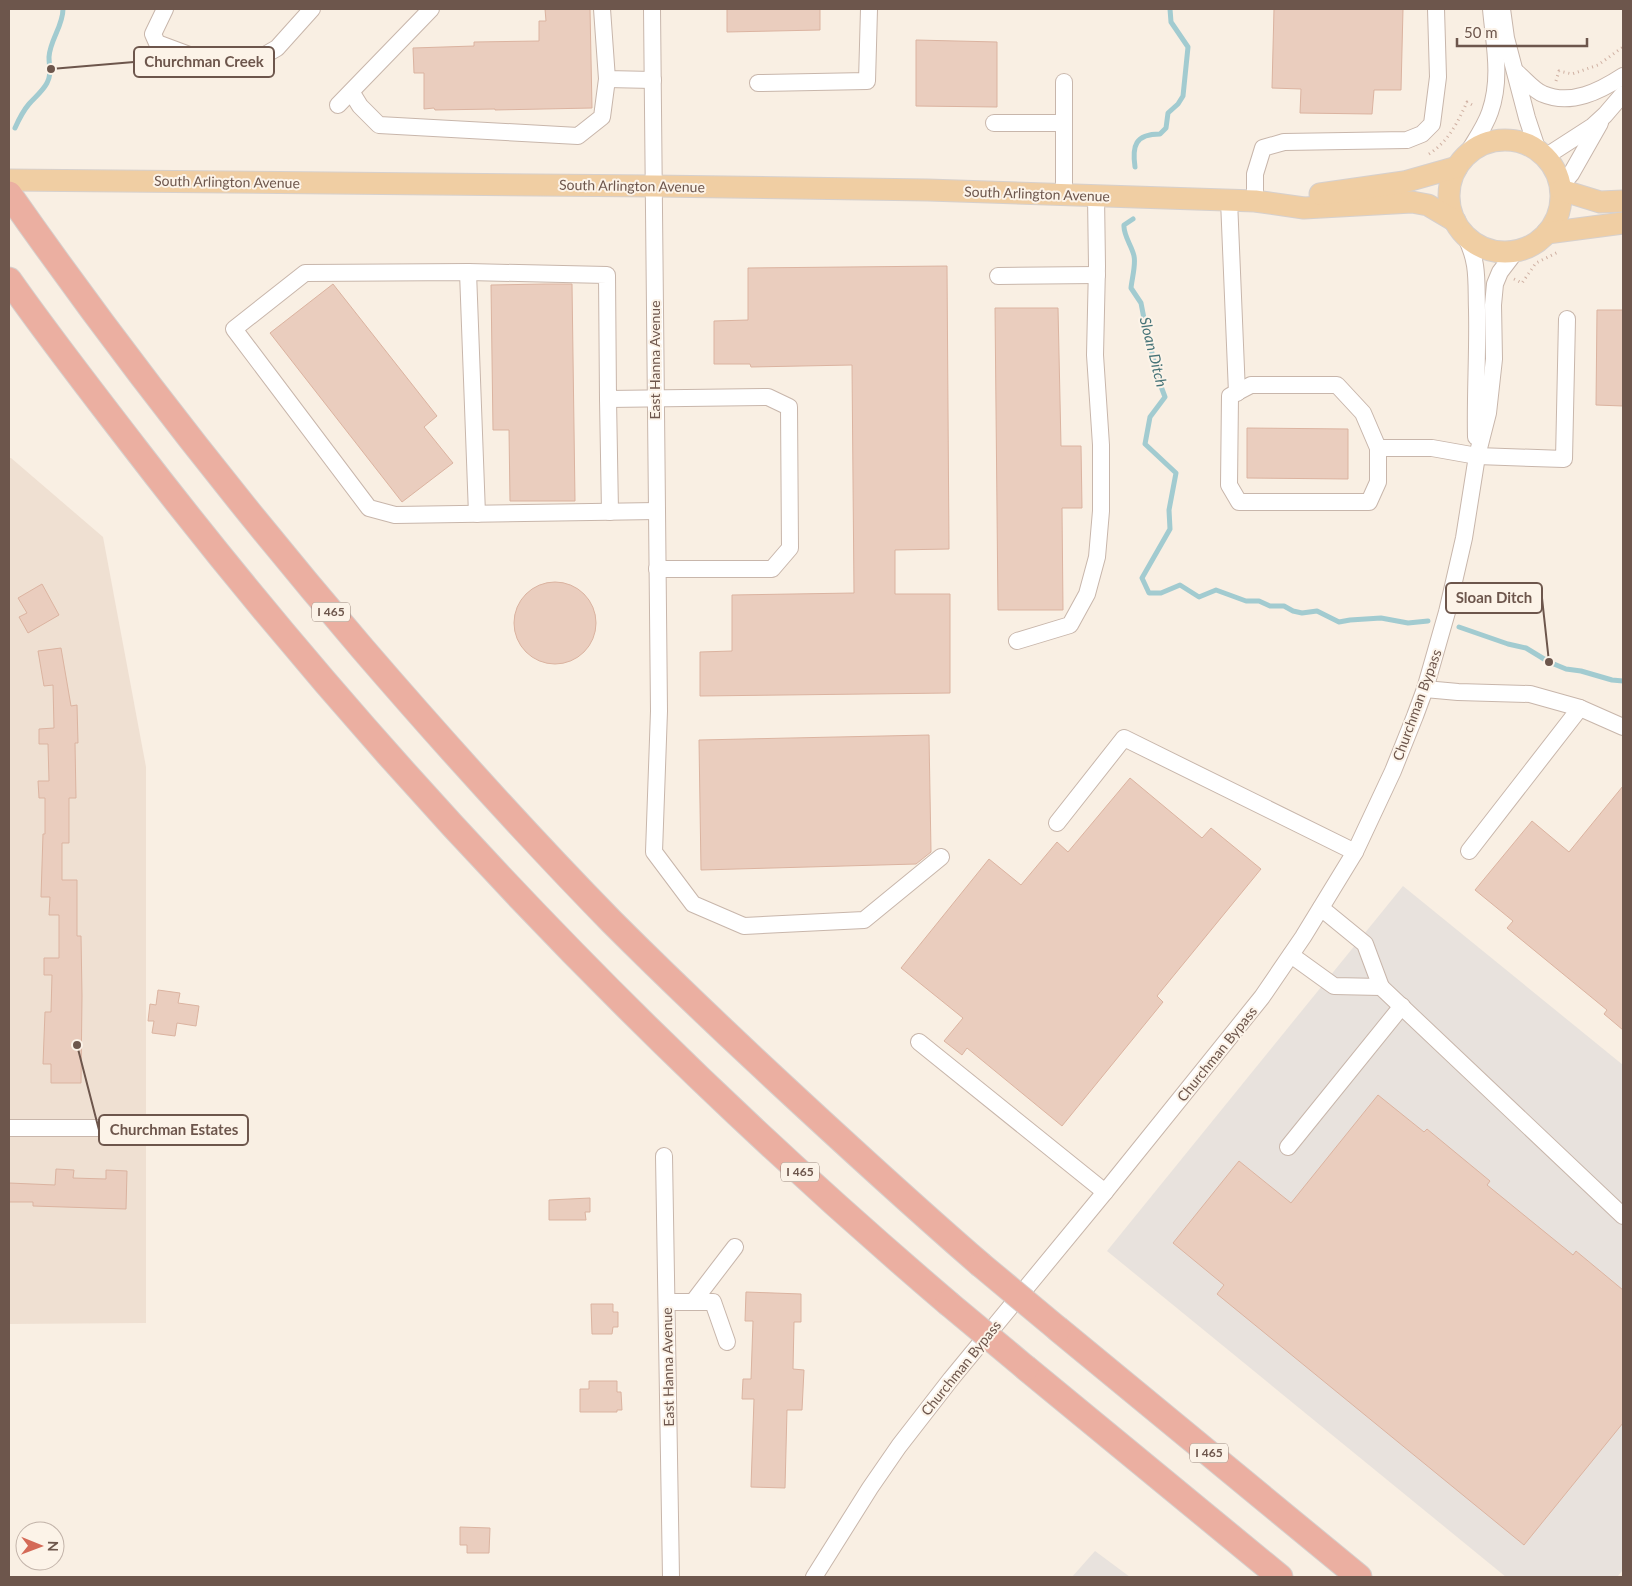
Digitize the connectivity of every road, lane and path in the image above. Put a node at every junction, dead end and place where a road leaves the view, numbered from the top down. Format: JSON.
{"nodes":[{"id":1,"x":165,"y":9,"type":"edge"},
{"id":2,"x":312,"y":9,"type":"edge"},
{"id":3,"x":431,"y":9,"type":"edge"},
{"id":4,"x":602,"y":9,"type":"edge"},
{"id":5,"x":652,"y":9,"type":"edge"},
{"id":6,"x":869,"y":9,"type":"edge"},
{"id":7,"x":1436,"y":9,"type":"edge"},
{"id":8,"x":1491,"y":9,"type":"edge"},
{"id":9,"x":1502,"y":9,"type":"edge"},
{"id":10,"x":1623,"y":47,"type":"edge"},
{"id":11,"x":1516,"y":72,"type":"junction"},
{"id":12,"x":1623,"y":76,"type":"edge"},
{"id":13,"x":607,"y":79,"type":"junction"},
{"id":14,"x":653,"y":80,"type":"junction"},
{"id":15,"x":1064,"y":82,"type":"dead end"},
{"id":16,"x":758,"y":83,"type":"dead end"},
{"id":17,"x":1556,"y":83,"type":"dead end"},
{"id":18,"x":352,"y":93,"type":"junction"},
{"id":19,"x":1623,"y":94,"type":"edge"},
{"id":20,"x":338,"y":105,"type":"dead end"},
{"id":21,"x":1474,"y":106,"type":"dead end"},
{"id":22,"x":1605,"y":115,"type":"junction"},
{"id":23,"x":994,"y":123,"type":"dead end"},
{"id":24,"x":1064,"y":123,"type":"junction"},
{"id":25,"x":1542,"y":154,"type":"junction"},
{"id":26,"x":1425,"y":156,"type":"dead end"},
{"id":27,"x":1462,"y":162,"type":"junction"},
{"id":28,"x":9,"y":180,"type":"edge"},
{"id":29,"x":654,"y":186,"type":"junction"},
{"id":30,"x":1561,"y":188,"type":"junction"},
{"id":31,"x":9,"y":194,"type":"edge"},
{"id":32,"x":1064,"y":195,"type":"junction"},
{"id":33,"x":1096,"y":196,"type":"junction"},
{"id":34,"x":1229,"y":200,"type":"junction"},
{"id":35,"x":1255,"y":201,"type":"junction"},
{"id":36,"x":1623,"y":201,"type":"edge"},
{"id":37,"x":1623,"y":223,"type":"edge"},
{"id":38,"x":1460,"y":228,"type":"junction"},
{"id":39,"x":1547,"y":233,"type":"junction"},
{"id":40,"x":1564,"y":250,"type":"dead end"},
{"id":41,"x":1516,"y":251,"type":"junction"},
{"id":42,"x":468,"y":272,"type":"junction"},
{"id":43,"x":1097,"y":275,"type":"junction"},
{"id":44,"x":998,"y":276,"type":"dead end"},
{"id":45,"x":1512,"y":279,"type":"dead end"},
{"id":46,"x":9,"y":280,"type":"edge"},
{"id":47,"x":1567,"y":319,"type":"dead end"},
{"id":48,"x":1236,"y":393,"type":"junction"},
{"id":49,"x":656,"y":398,"type":"junction"},
{"id":50,"x":608,"y":399,"type":"junction"},
{"id":51,"x":1378,"y":448,"type":"junction"},
{"id":52,"x":1477,"y":456,"type":"junction"},
{"id":53,"x":657,"y":511,"type":"junction"},
{"id":54,"x":610,"y":512,"type":"junction"},
{"id":55,"x":477,"y":514,"type":"junction"},
{"id":56,"x":657,"y":570,"type":"junction"},
{"id":57,"x":1017,"y":641,"type":"dead end"},
{"id":58,"x":1425,"y":689,"type":"junction"},
{"id":59,"x":1580,"y":708,"type":"junction"},
{"id":60,"x":1623,"y":728,"type":"edge"},
{"id":61,"x":1057,"y":823,"type":"dead end"},
{"id":62,"x":1469,"y":851,"type":"dead end"},
{"id":63,"x":1355,"y":852,"type":"junction"},
{"id":64,"x":941,"y":857,"type":"dead end"},
{"id":65,"x":1321,"y":908,"type":"junction"},
{"id":66,"x":1291,"y":955,"type":"junction"},
{"id":67,"x":1381,"y":987,"type":"junction"},
{"id":68,"x":1402,"y":1006,"type":"junction"},
{"id":69,"x":920,"y":1042,"type":"dead end"},
{"id":70,"x":9,"y":1128,"type":"edge"},
{"id":71,"x":136,"y":1128,"type":"dead end"},
{"id":72,"x":1288,"y":1147,"type":"dead end"},
{"id":73,"x":664,"y":1156,"type":"dead end"},
{"id":74,"x":1105,"y":1192,"type":"junction"},
{"id":75,"x":1623,"y":1216,"type":"edge"},
{"id":76,"x":735,"y":1247,"type":"dead end"},
{"id":77,"x":666,"y":1302,"type":"junction"},
{"id":78,"x":693,"y":1302,"type":"junction"},
{"id":79,"x":727,"y":1342,"type":"dead end"},
{"id":80,"x":671,"y":1577,"type":"edge"},
{"id":81,"x":814,"y":1577,"type":"edge"},
{"id":82,"x":1280,"y":1577,"type":"edge"},
{"id":83,"x":1359,"y":1577,"type":"edge"}],
"edges":[{"from":1,"to":2,"type":"street"},
{"from":3,"to":18,"type":"street"},
{"from":4,"to":13,"type":"street"},
{"from":5,"to":14,"type":"street","name":"East Hanna Avenue"},
{"from":6,"to":16,"type":"street"},
{"from":7,"to":35,"type":"street"},
{"from":8,"to":27,"type":"street"},
{"from":9,"to":11,"type":"street"},
{"from":10,"to":17,"type":"path"},
{"from":11,"to":12,"type":"street"},
{"from":11,"to":25,"type":"street"},
{"from":13,"to":14,"type":"street"},
{"from":13,"to":18,"type":"street"},
{"from":14,"to":29,"type":"street","name":"East Hanna Avenue"},
{"from":15,"to":24,"type":"street"},
{"from":18,"to":20,"type":"street"},
{"from":19,"to":22,"type":"street"},
{"from":21,"to":26,"type":"path"},
{"from":22,"to":25,"type":"street"},
{"from":22,"to":30,"type":"street"},
{"from":23,"to":24,"type":"street"},
{"from":24,"to":32,"type":"street"},
{"from":25,"to":27,"type":"main road"},
{"from":25,"to":30,"type":"main road"},
{"from":27,"to":35,"type":"main road","name":"South Arlington Avenue"},
{"from":27,"to":38,"type":"main road"},
{"from":28,"to":29,"type":"main road","name":"South Arlington Avenue"},
{"from":29,"to":32,"type":"main road","name":"South Arlington Avenue"},
{"from":29,"to":49,"type":"street","name":"East Hanna Avenue"},
{"from":30,"to":36,"type":"main road"},
{"from":30,"to":39,"type":"main road"},
{"from":31,"to":83,"type":"highway","number":"I 465","bridge":true},
{"from":32,"to":33,"type":"main road","name":"South Arlington Avenue"},
{"from":33,"to":34,"type":"main road","name":"South Arlington Avenue"},
{"from":33,"to":43,"type":"street"},
{"from":34,"to":35,"type":"main road","name":"South Arlington Avenue"},
{"from":34,"to":48,"type":"street"},
{"from":35,"to":38,"type":"main road","name":"South Arlington Avenue"},
{"from":37,"to":39,"type":"main road"},
{"from":38,"to":41,"type":"main road"},
{"from":38,"to":52,"type":"street","name":"Churchman Bypass"},
{"from":39,"to":41,"type":"main road"},
{"from":40,"to":45,"type":"path"},
{"from":41,"to":52,"type":"street","name":"Churchman Bypass"},
{"from":42,"to":50,"type":"street"},
{"from":42,"to":55,"type":"street"},
{"from":42,"to":55,"type":"street"},
{"from":43,"to":44,"type":"street"},
{"from":43,"to":57,"type":"street"},
{"from":46,"to":82,"type":"highway","number":"I 465","bridge":true},
{"from":47,"to":52,"type":"street"},
{"from":48,"to":51,"type":"street"},
{"from":48,"to":51,"type":"street"},
{"from":49,"to":50,"type":"street"},
{"from":49,"to":53,"type":"street","name":"East Hanna Avenue"},
{"from":49,"to":56,"type":"street"},
{"from":50,"to":54,"type":"street"},
{"from":51,"to":52,"type":"street"},
{"from":52,"to":58,"type":"street","name":"Churchman Bypass"},
{"from":53,"to":54,"type":"street"},
{"from":53,"to":56,"type":"street","name":"East Hanna Avenue"},
{"from":54,"to":55,"type":"street"},
{"from":56,"to":64,"type":"street","name":"East Hanna Avenue"},
{"from":58,"to":59,"type":"street"},
{"from":58,"to":63,"type":"street","name":"Churchman Bypass"},
{"from":59,"to":60,"type":"street"},
{"from":59,"to":62,"type":"street"},
{"from":61,"to":63,"type":"street"},
{"from":63,"to":65,"type":"street","name":"Churchman Bypass"},
{"from":65,"to":66,"type":"street","name":"Churchman Bypass"},
{"from":65,"to":67,"type":"street"},
{"from":66,"to":67,"type":"street"},
{"from":66,"to":74,"type":"street","name":"Churchman Bypass"},
{"from":67,"to":68,"type":"street"},
{"from":68,"to":72,"type":"street"},
{"from":68,"to":75,"type":"street"},
{"from":69,"to":74,"type":"street"},
{"from":70,"to":71,"type":"street"},
{"from":73,"to":77,"type":"street","name":"East Hanna Avenue"},
{"from":74,"to":81,"type":"street","name":"Churchman Bypass"},
{"from":76,"to":78,"type":"street"},
{"from":77,"to":78,"type":"street"},
{"from":77,"to":80,"type":"street","name":"East Hanna Avenue"},
{"from":78,"to":79,"type":"street"}]}
